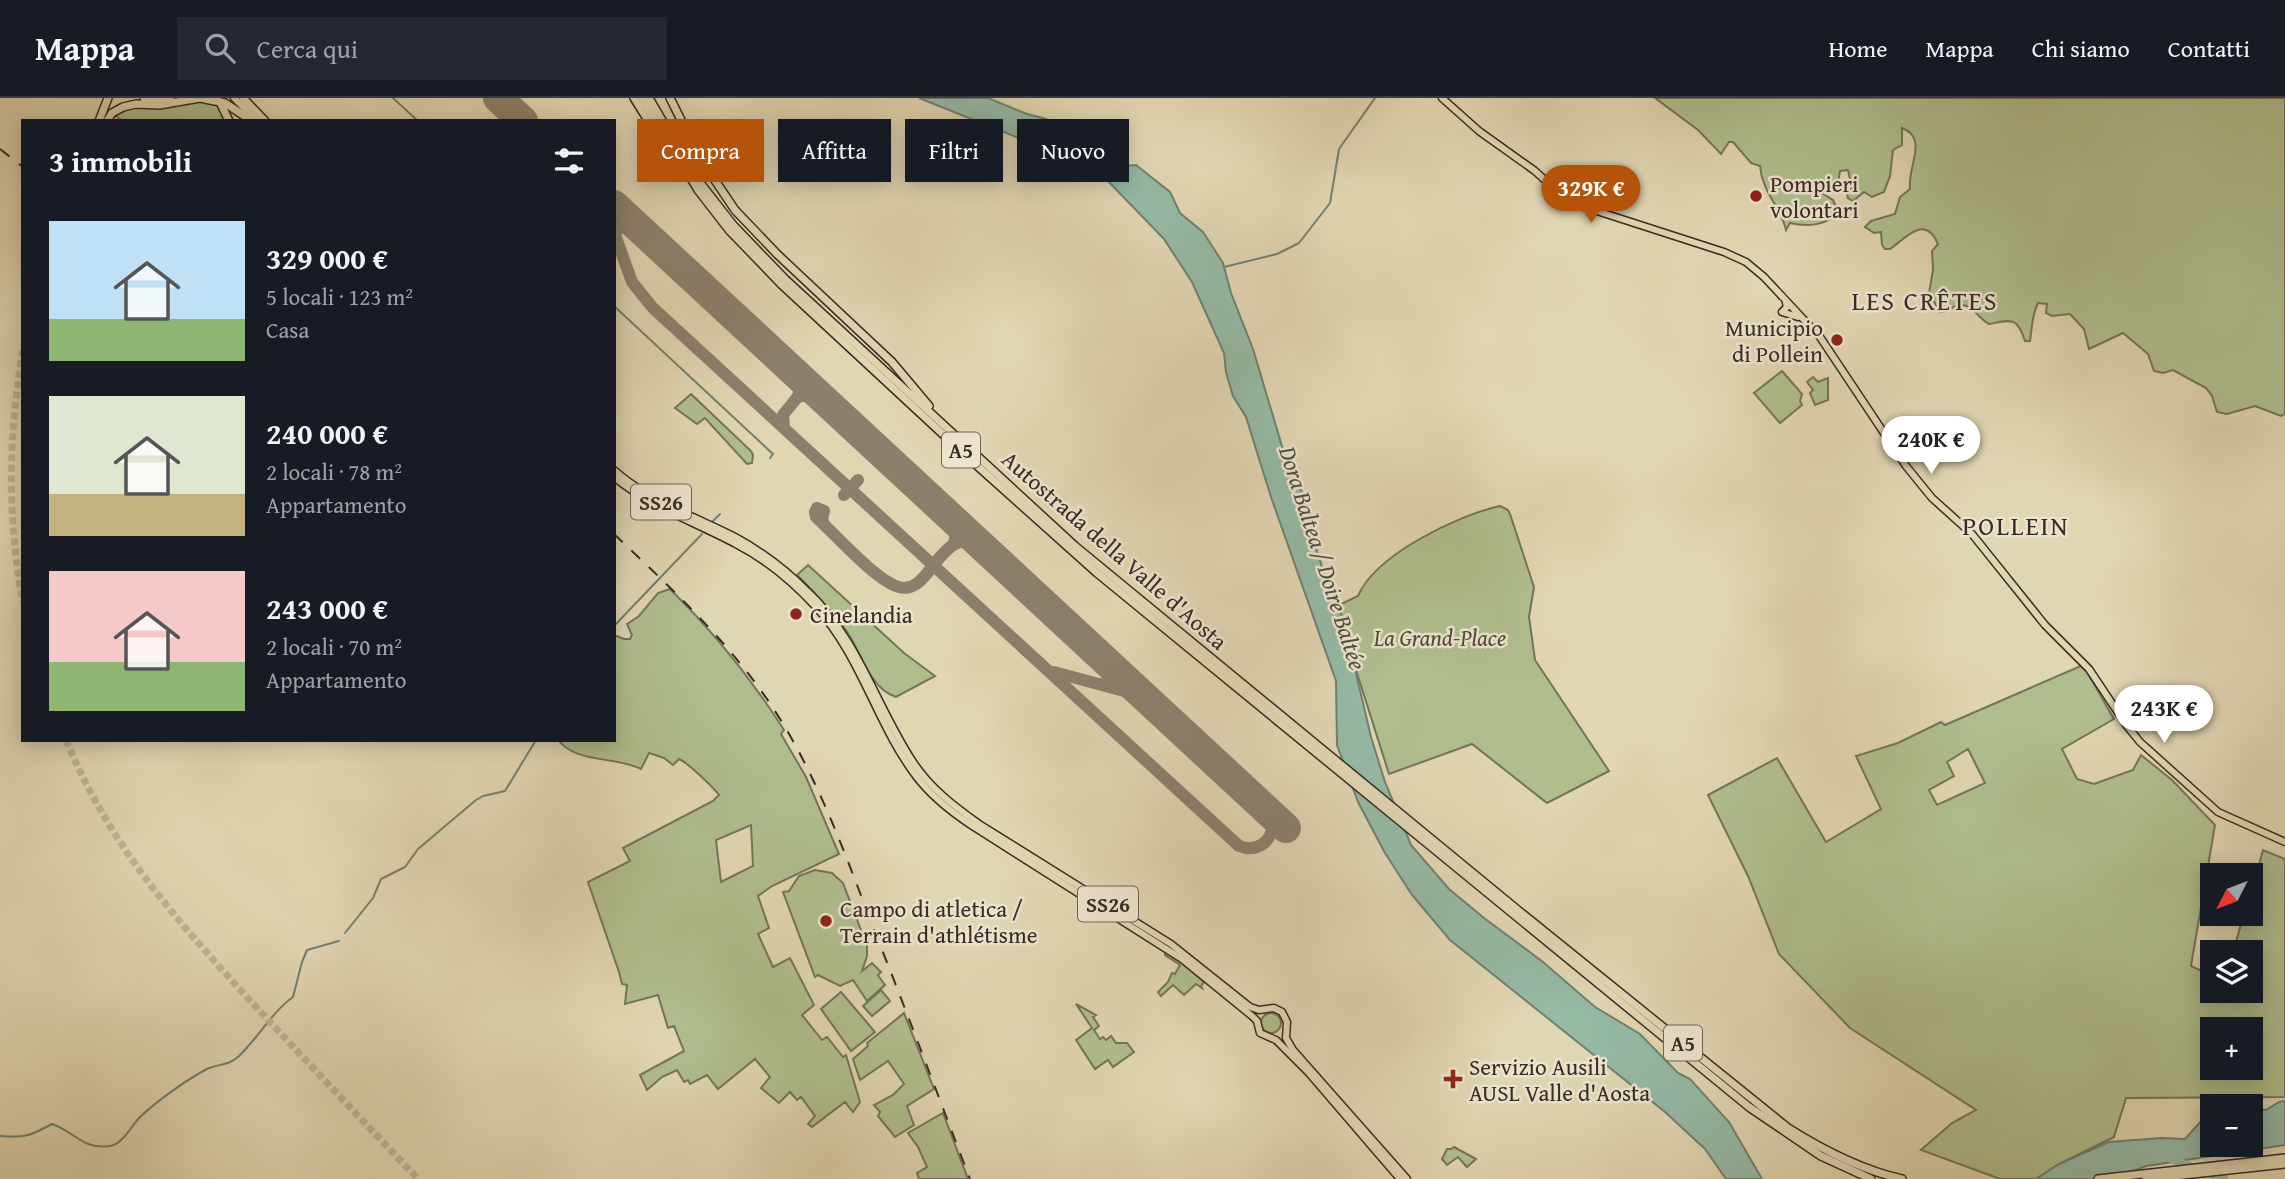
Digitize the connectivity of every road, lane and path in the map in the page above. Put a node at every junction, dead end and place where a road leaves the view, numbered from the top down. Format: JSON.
{"nodes":[{"id":1,"x":105,"y":98,"type":"edge"},
{"id":2,"x":144,"y":98,"type":"edge"},
{"id":3,"x":170,"y":98,"type":"edge"},
{"id":4,"x":234,"y":98,"type":"edge"},
{"id":5,"x":243,"y":98,"type":"edge"},
{"id":6,"x":634,"y":98,"type":"edge"},
{"id":7,"x":642,"y":98,"type":"edge"},
{"id":8,"x":649,"y":98,"type":"edge"},
{"id":9,"x":670,"y":98,"type":"edge"},
{"id":10,"x":1441,"y":98,"type":"edge"},
{"id":11,"x":220,"y":102,"type":"junction"},
{"id":12,"x":98,"y":119,"type":"edge"},
{"id":13,"x":108,"y":119,"type":"edge"},
{"id":14,"x":228,"y":119,"type":"edge"},
{"id":15,"x":252,"y":119,"type":"edge"},
{"id":16,"x":253,"y":119,"type":"edge"},
{"id":17,"x":263,"y":119,"type":"edge"},
{"id":18,"x":713,"y":211,"type":"junction"},
{"id":19,"x":983,"y":462,"type":"junction"},
{"id":20,"x":616,"y":471,"type":"edge"},
{"id":21,"x":616,"y":478,"type":"edge"},
{"id":22,"x":712,"y":529,"type":"junction"},
{"id":23,"x":1222,"y":672,"type":"junction"},
{"id":24,"x":2285,"y":842,"type":"edge"},
{"id":25,"x":1479,"y":882,"type":"junction"},
{"id":26,"x":1264,"y":1010,"type":"junction"},
{"id":27,"x":1257,"y":1021,"type":"junction"},
{"id":28,"x":1285,"y":1031,"type":"junction"},
{"id":29,"x":1273,"y":1038,"type":"junction"},
{"id":30,"x":2285,"y":1158,"type":"edge"},
{"id":31,"x":2285,"y":1164,"type":"edge"},
{"id":32,"x":1400,"y":1179,"type":"edge"},
{"id":33,"x":1407,"y":1179,"type":"edge"},
{"id":34,"x":1871,"y":1179,"type":"edge"},
{"id":35,"x":1902,"y":1179,"type":"edge"},
{"id":36,"x":2098,"y":1179,"type":"edge"},
{"id":37,"x":2146,"y":1179,"type":"edge"}],
"edges":[{"from":1,"to":12,"type":"highway"},
{"from":2,"to":3,"type":"highway"},
{"from":4,"to":16,"type":"main road"},
{"from":5,"to":17,"type":"highway"},
{"from":6,"to":18,"type":"highway","number":"A5"},
{"from":7,"to":18,"type":"highway","number":"A5"},
{"from":8,"to":19,"type":"highway","number":"A5"},
{"from":9,"to":19,"type":"highway","number":"A5"},
{"from":10,"to":24,"type":"main road"},
{"from":11,"to":13,"type":"highway"},
{"from":11,"to":14,"type":"highway"},
{"from":11,"to":15,"type":"highway"},
{"from":18,"to":23,"type":"highway","number":"A5"},
{"from":19,"to":23,"type":"highway","name":"Autostrada della Valle d'Aosta","number":"A5"},
{"from":20,"to":22,"type":"main road","number":"SS26"},
{"from":21,"to":22,"type":"main road","number":"SS26"},
{"from":22,"to":26,"type":"main road","number":"SS26"},
{"from":22,"to":27,"type":"main road","number":"SS26"},
{"from":23,"to":25,"type":"highway","number":"A5"},
{"from":25,"to":34,"type":"highway","number":"A5"},
{"from":25,"to":35,"type":"highway","number":"A5"},
{"from":26,"to":27,"type":"main road"},
{"from":26,"to":28,"type":"main road"},
{"from":27,"to":29,"type":"main road"},
{"from":28,"to":29,"type":"main road"},
{"from":28,"to":33,"type":"main road"},
{"from":29,"to":32,"type":"main road"},
{"from":30,"to":36,"type":"highway"},
{"from":31,"to":37,"type":"highway"}]}
